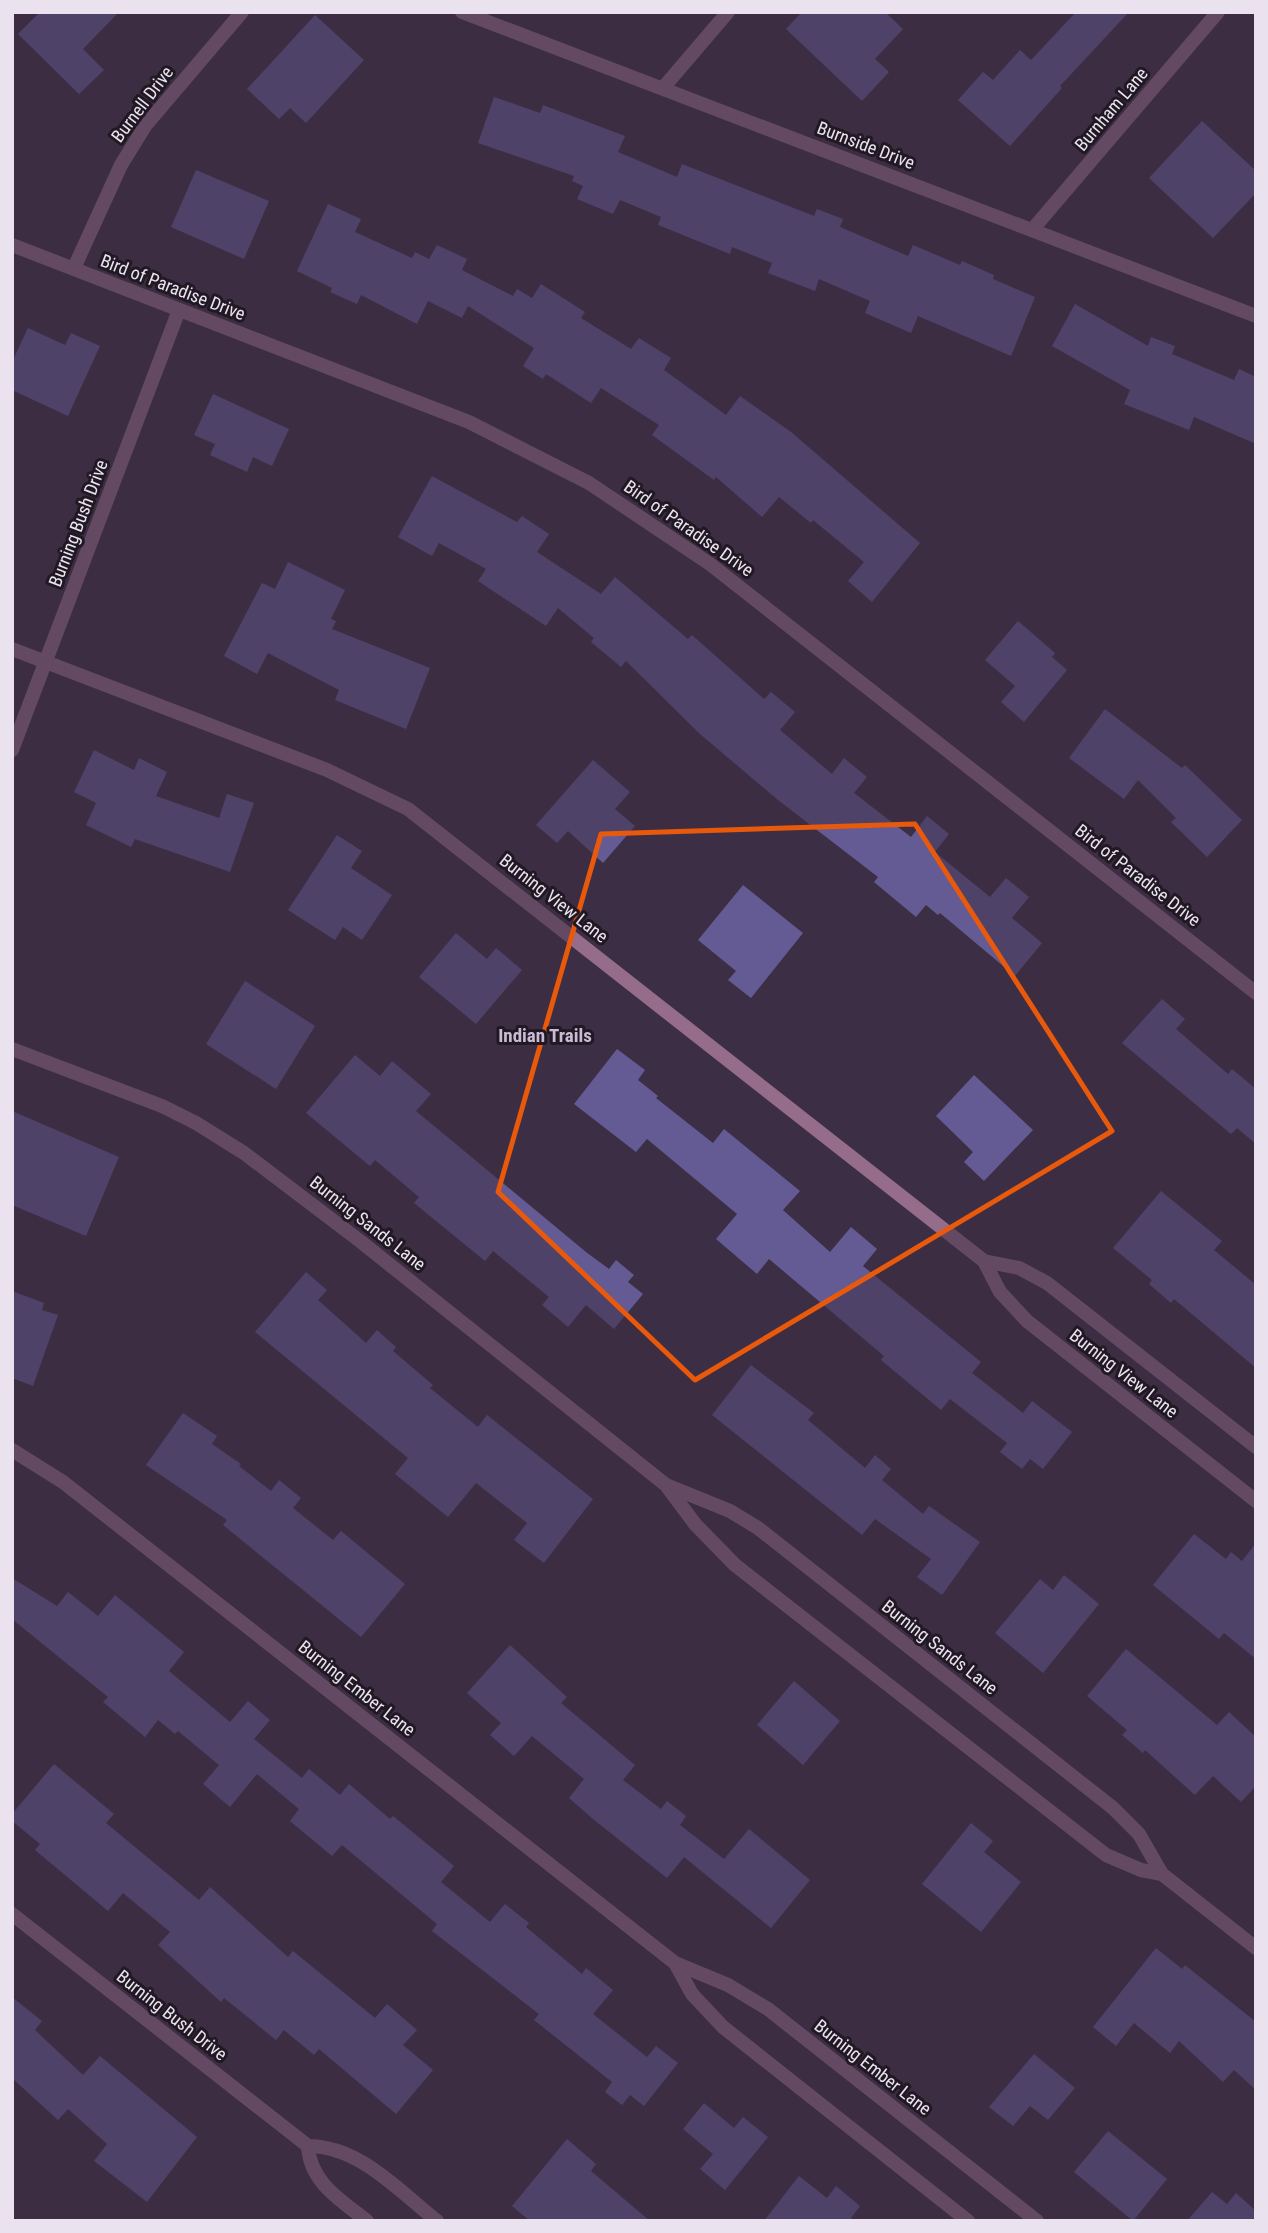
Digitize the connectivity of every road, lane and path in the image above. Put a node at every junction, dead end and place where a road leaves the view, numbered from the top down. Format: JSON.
{"nodes":[{"id":1,"x":242,"y":12,"type":"edge"},
{"id":2,"x":462,"y":12,"type":"edge"},
{"id":3,"x":728,"y":12,"type":"edge"},
{"id":4,"x":1218,"y":12,"type":"edge"},
{"id":5,"x":663,"y":88,"type":"junction"},
{"id":6,"x":1032,"y":230,"type":"junction"},
{"id":7,"x":12,"y":245,"type":"edge"},
{"id":8,"x":74,"y":268,"type":"junction"},
{"id":9,"x":179,"y":310,"type":"junction"},
{"id":10,"x":1256,"y":316,"type":"edge"},
{"id":11,"x":12,"y":649,"type":"edge"},
{"id":12,"x":46,"y":662,"type":"junction"},
{"id":13,"x":12,"y":750,"type":"edge"},
{"id":14,"x":1256,"y":993,"type":"edge"},
{"id":15,"x":12,"y":1049,"type":"edge"},
{"id":16,"x":984,"y":1261,"type":"junction"},
{"id":17,"x":1256,"y":1447,"type":"edge"},
{"id":18,"x":12,"y":1450,"type":"edge"},
{"id":19,"x":666,"y":1485,"type":"junction"},
{"id":20,"x":1256,"y":1501,"type":"edge"},
{"id":21,"x":1163,"y":1874,"type":"junction"},
{"id":22,"x":12,"y":1914,"type":"edge"},
{"id":23,"x":1256,"y":1948,"type":"edge"},
{"id":24,"x":675,"y":1963,"type":"junction"},
{"id":25,"x":308,"y":2146,"type":"junction"},
{"id":26,"x":367,"y":2221,"type":"edge"},
{"id":27,"x":437,"y":2221,"type":"edge"},
{"id":28,"x":968,"y":2221,"type":"edge"},
{"id":29,"x":1037,"y":2221,"type":"edge"}],
"edges":[{"from":1,"to":8,"type":"street","name":"Burnell Drive"},
{"from":2,"to":5,"type":"street","name":"Burnside Drive"},
{"from":3,"to":5,"type":"street"},
{"from":4,"to":6,"type":"street","name":"Burnham Lane"},
{"from":5,"to":6,"type":"street","name":"Burnside Drive"},
{"from":6,"to":10,"type":"street","name":"Burnside Drive"},
{"from":7,"to":8,"type":"street","name":"Bird of Paradise Drive"},
{"from":8,"to":9,"type":"street","name":"Bird of Paradise Drive"},
{"from":9,"to":12,"type":"street","name":"Burning Bush Drive"},
{"from":9,"to":14,"type":"street","name":"Bird of Paradise Drive"},
{"from":11,"to":12,"type":"street","name":"Burning View Lane"},
{"from":12,"to":13,"type":"street","name":"Burning Bush Drive"},
{"from":12,"to":16,"type":"street","name":"Burning View Lane"},
{"from":15,"to":19,"type":"street","name":"Burning Sands Lane"},
{"from":16,"to":17,"type":"street","name":"Burning View Lane"},
{"from":16,"to":20,"type":"street","name":"Burning View Lane"},
{"from":18,"to":24,"type":"street","name":"Burning Ember Lane"},
{"from":19,"to":21,"type":"street","name":"Burning Sands Lane"},
{"from":19,"to":21,"type":"street","name":"Burning Sands Lane"},
{"from":21,"to":23,"type":"street","name":"Burning Sands Lane"},
{"from":22,"to":25,"type":"street","name":"Burning Bush Drive"},
{"from":24,"to":28,"type":"street","name":"Burning Ember Lane"},
{"from":24,"to":29,"type":"street","name":"Burning Ember Lane"},
{"from":25,"to":26,"type":"street"},
{"from":25,"to":27,"type":"street","name":"Burning Bush Drive"}]}
